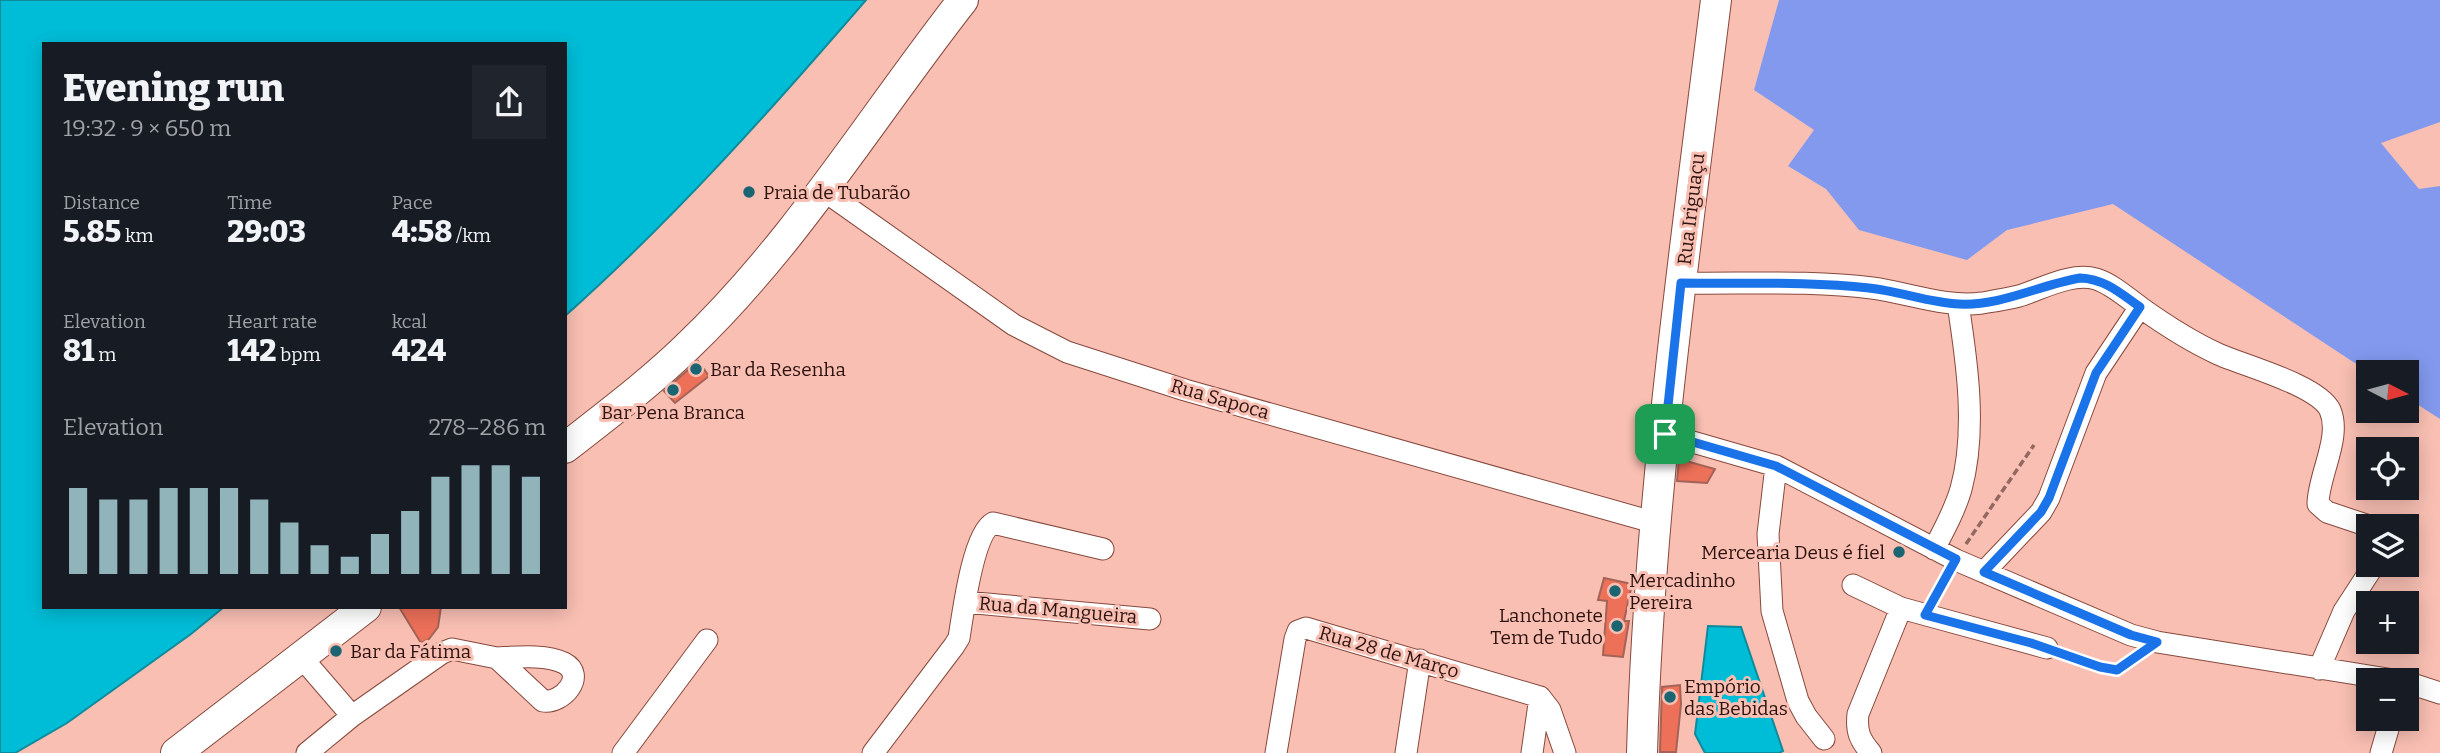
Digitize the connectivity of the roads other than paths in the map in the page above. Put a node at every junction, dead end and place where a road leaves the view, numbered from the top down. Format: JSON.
{"nodes":[{"id":1,"x":963,"y":0,"type":"edge"},
{"id":2,"x":1717,"y":0,"type":"edge"},
{"id":3,"x":823,"y":190,"type":"junction"},
{"id":4,"x":1681,"y":283,"type":"junction"},
{"id":5,"x":1958,"y":304,"type":"junction"},
{"id":6,"x":2140,"y":307,"type":"junction"},
{"id":7,"x":1665,"y":434,"type":"junction"},
{"id":8,"x":567,"y":446,"type":"edge"},
{"id":9,"x":1776,"y":466,"type":"junction"},
{"id":10,"x":2356,"y":522,"type":"edge"},
{"id":11,"x":1656,"y":523,"type":"junction"},
{"id":12,"x":1103,"y":549,"type":"dead end"},
{"id":13,"x":1934,"y":549,"type":"junction"},
{"id":14,"x":1984,"y":572,"type":"junction"},
{"id":15,"x":2366,"y":577,"type":"edge"},
{"id":16,"x":1853,"y":585,"type":"dead end"},
{"id":17,"x":965,"y":602,"type":"junction"},
{"id":18,"x":1901,"y":608,"type":"junction"},
{"id":19,"x":364,"y":609,"type":"edge"},
{"id":20,"x":1150,"y":619,"type":"dead end"},
{"id":21,"x":708,"y":640,"type":"dead end"},
{"id":22,"x":2047,"y":648,"type":"road end"},
{"id":23,"x":303,"y":658,"type":"junction"},
{"id":24,"x":497,"y":658,"type":"dead end"},
{"id":25,"x":1420,"y":660,"type":"junction"},
{"id":26,"x":2319,"y":669,"type":"junction"},
{"id":27,"x":2356,"y":674,"type":"edge"},
{"id":28,"x":2419,"y":686,"type":"edge"},
{"id":29,"x":2440,"y":693,"type":"edge"},
{"id":30,"x":1540,"y":697,"type":"junction"},
{"id":31,"x":352,"y":716,"type":"junction"},
{"id":32,"x":2388,"y":731,"type":"edge"},
{"id":33,"x":1824,"y":739,"type":"dead end"},
{"id":34,"x":176,"y":753,"type":"edge"},
{"id":35,"x":307,"y":753,"type":"edge"},
{"id":36,"x":623,"y":753,"type":"edge"},
{"id":37,"x":873,"y":753,"type":"edge"},
{"id":38,"x":1276,"y":753,"type":"edge"},
{"id":39,"x":1406,"y":753,"type":"edge"},
{"id":40,"x":1532,"y":753,"type":"edge"},
{"id":41,"x":1564,"y":753,"type":"edge"},
{"id":42,"x":1642,"y":753,"type":"edge"},
{"id":43,"x":1871,"y":753,"type":"edge"},
{"id":44,"x":2382,"y":753,"type":"edge"}],
"edges":[{"from":1,"to":3,"type":"main road"},
{"from":2,"to":4,"type":"main road","name":"Rua Iriguaçu"},
{"from":3,"to":8,"type":"main road"},
{"from":3,"to":11,"type":"street","name":"Rua Sapoca"},
{"from":4,"to":5,"type":"street"},
{"from":4,"to":7,"type":"main road","name":"Rua Iriguaçu"},
{"from":5,"to":6,"type":"street"},
{"from":5,"to":13,"type":"street"},
{"from":6,"to":10,"type":"street"},
{"from":6,"to":14,"type":"street"},
{"from":7,"to":9,"type":"street"},
{"from":7,"to":11,"type":"main road","name":"Rua Iriguaçu"},
{"from":9,"to":13,"type":"street"},
{"from":9,"to":33,"type":"street"},
{"from":11,"to":42,"type":"main road","name":"Rua Iriguaçu"},
{"from":12,"to":17,"type":"street"},
{"from":13,"to":14,"type":"street"},
{"from":14,"to":26,"type":"street"},
{"from":15,"to":26,"type":"street"},
{"from":16,"to":18,"type":"street"},
{"from":17,"to":20,"type":"street","name":"Rua da Mangueira"},
{"from":17,"to":37,"type":"street"},
{"from":18,"to":22,"type":"street"},
{"from":18,"to":43,"type":"street"},
{"from":19,"to":23,"type":"main road"},
{"from":21,"to":36,"type":"street"},
{"from":23,"to":31,"type":"street"},
{"from":23,"to":34,"type":"main road"},
{"from":24,"to":31,"type":"street"},
{"from":25,"to":30,"type":"street","name":"Rua 28 de Março"},
{"from":25,"to":38,"type":"street","name":"Rua 28 de Março"},
{"from":25,"to":39,"type":"street"},
{"from":26,"to":27,"type":"street"},
{"from":28,"to":29,"type":"street"},
{"from":30,"to":40,"type":"street"},
{"from":30,"to":41,"type":"street"},
{"from":31,"to":35,"type":"street"},
{"from":32,"to":44,"type":"street"}]}
